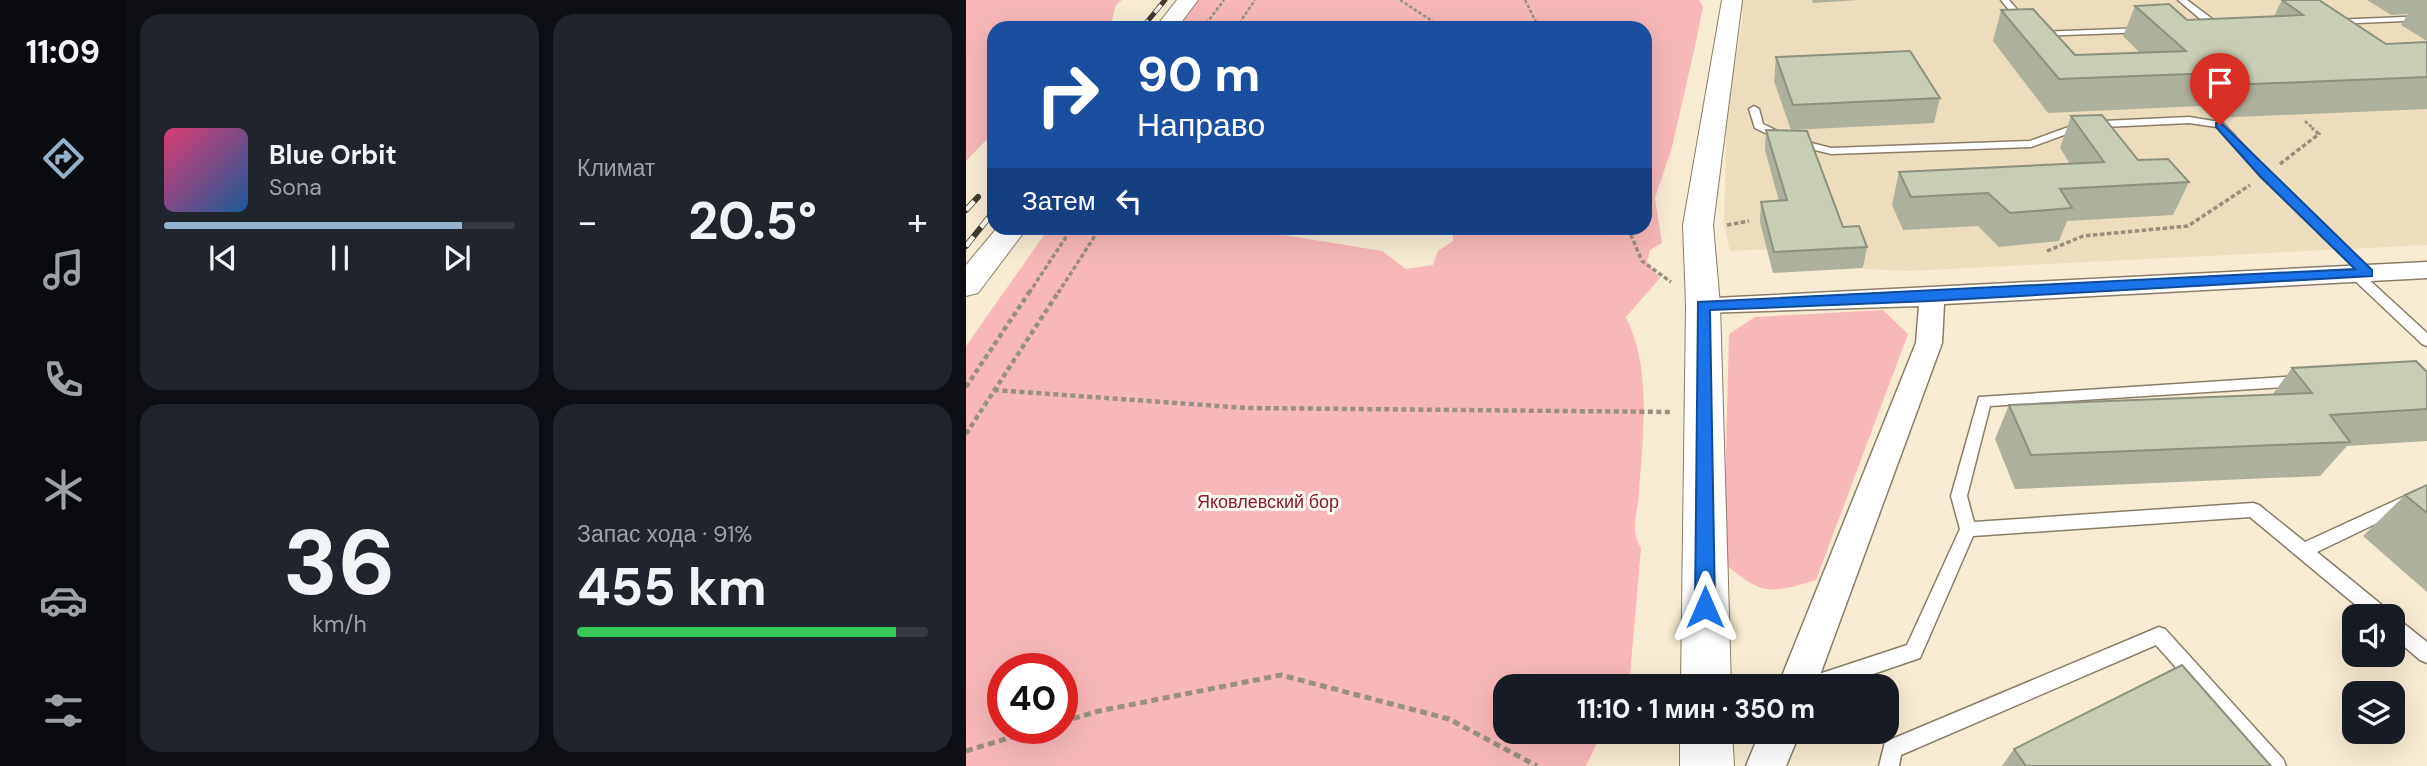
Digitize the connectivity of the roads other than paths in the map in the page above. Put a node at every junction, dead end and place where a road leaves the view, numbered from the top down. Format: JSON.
{"nodes":[{"id":1,"x":1188,"y":0,"type":"edge"},
{"id":2,"x":1732,"y":0,"type":"edge"},
{"id":3,"x":2005,"y":0,"type":"edge"},
{"id":4,"x":2182,"y":0,"type":"edge"},
{"id":5,"x":2427,"y":18,"type":"edge"},
{"id":6,"x":1172,"y":21,"type":"edge"},
{"id":7,"x":2317,"y":23,"type":"edge"},
{"id":8,"x":2228,"y":26,"type":"edge"},
{"id":9,"x":2201,"y":27,"type":"edge"},
{"id":10,"x":2215,"y":27,"type":"junction"},
{"id":11,"x":2159,"y":29,"type":"edge"},
{"id":12,"x":1754,"y":109,"type":"dead end"},
{"id":13,"x":1006,"y":235,"type":"edge"},
{"id":14,"x":2427,"y":270,"type":"edge"},
{"id":15,"x":2361,"y":273,"type":"junction"},
{"id":16,"x":966,"y":285,"type":"edge"},
{"id":17,"x":1931,"y":297,"type":"junction"},
{"id":18,"x":1703,"y":305,"type":"junction"},
{"id":19,"x":2427,"y":341,"type":"edge"},
{"id":20,"x":2316,"y":380,"type":"edge"},
{"id":21,"x":2427,"y":492,"type":"edge"},
{"id":22,"x":1968,"y":529,"type":"junction"},
{"id":23,"x":2303,"y":551,"type":"junction"},
{"id":24,"x":2367,"y":604,"type":"edge"},
{"id":25,"x":2405,"y":636,"type":"edge"},
{"id":26,"x":2427,"y":654,"type":"edge"},
{"id":27,"x":1706,"y":674,"type":"edge"},
{"id":28,"x":1802,"y":674,"type":"edge"},
{"id":29,"x":1846,"y":674,"type":"edge"},
{"id":30,"x":1706,"y":744,"type":"edge"},
{"id":31,"x":1775,"y":744,"type":"edge"},
{"id":32,"x":1707,"y":766,"type":"edge"},
{"id":33,"x":1766,"y":766,"type":"edge"},
{"id":34,"x":1889,"y":766,"type":"edge"},
{"id":35,"x":2276,"y":766,"type":"edge"}],
"edges":[{"from":1,"to":6,"type":"street"},
{"from":2,"to":18,"type":"street"},
{"from":3,"to":11,"type":"lane"},
{"from":4,"to":10,"type":"lane"},
{"from":5,"to":7,"type":"lane"},
{"from":8,"to":10,"type":"lane"},
{"from":9,"to":10,"type":"lane"},
{"from":12,"to":15,"type":"lane"},
{"from":13,"to":16,"type":"street"},
{"from":14,"to":15,"type":"street"},
{"from":15,"to":17,"type":"street"},
{"from":15,"to":19,"type":"lane"},
{"from":17,"to":18,"type":"street"},
{"from":17,"to":28,"type":"street"},
{"from":18,"to":27,"type":"street"},
{"from":20,"to":22,"type":"lane"},
{"from":21,"to":23,"type":"lane"},
{"from":22,"to":23,"type":"lane"},
{"from":22,"to":29,"type":"lane"},
{"from":23,"to":24,"type":"lane"},
{"from":25,"to":26,"type":"lane"},
{"from":30,"to":32,"type":"street"},
{"from":31,"to":33,"type":"street"},
{"from":34,"to":35,"type":"lane"}]}
